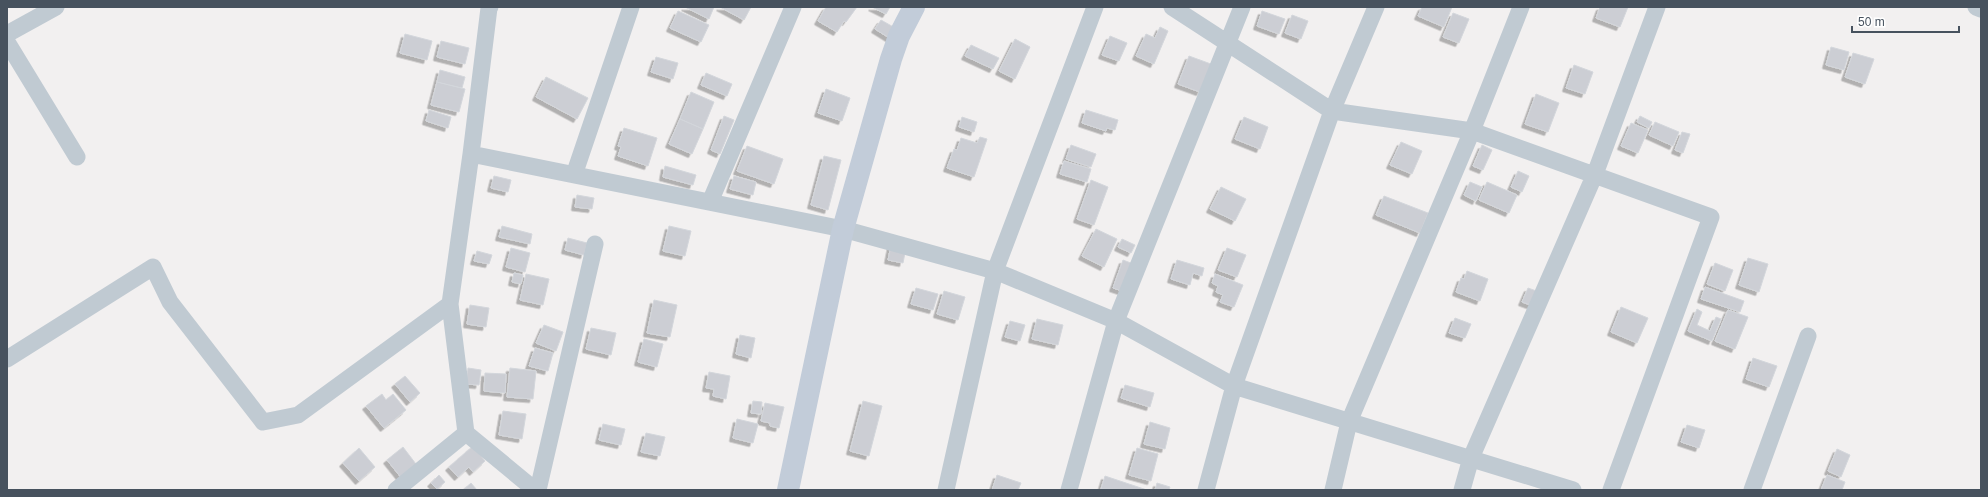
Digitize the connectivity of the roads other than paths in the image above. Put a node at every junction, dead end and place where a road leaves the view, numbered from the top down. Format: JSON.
{"nodes":[{"id":1,"x":56,"y":7,"type":"edge"},
{"id":2,"x":490,"y":7,"type":"edge"},
{"id":3,"x":631,"y":7,"type":"edge"},
{"id":4,"x":793,"y":7,"type":"edge"},
{"id":5,"x":914,"y":7,"type":"edge"},
{"id":6,"x":1095,"y":7,"type":"edge"},
{"id":7,"x":1172,"y":7,"type":"edge"},
{"id":8,"x":1242,"y":7,"type":"edge"},
{"id":9,"x":1376,"y":7,"type":"edge"},
{"id":10,"x":1521,"y":7,"type":"edge"},
{"id":11,"x":1657,"y":7,"type":"edge"},
{"id":12,"x":1976,"y":7,"type":"edge"},
{"id":13,"x":1981,"y":9,"type":"edge"},
{"id":14,"x":7,"y":34,"type":"edge"},
{"id":15,"x":7,"y":42,"type":"edge"},
{"id":16,"x":1228,"y":44,"type":"junction"},
{"id":17,"x":1332,"y":111,"type":"junction"},
{"id":18,"x":1472,"y":131,"type":"junction"},
{"id":19,"x":471,"y":154,"type":"junction"},
{"id":20,"x":77,"y":157,"type":"dead end"},
{"id":21,"x":1595,"y":174,"type":"junction"},
{"id":22,"x":574,"y":175,"type":"junction"},
{"id":23,"x":710,"y":202,"type":"junction"},
{"id":24,"x":843,"y":229,"type":"junction"},
{"id":25,"x":595,"y":244,"type":"dead end"},
{"id":26,"x":995,"y":272,"type":"junction"},
{"id":27,"x":450,"y":304,"type":"junction"},
{"id":28,"x":1116,"y":321,"type":"junction"},
{"id":29,"x":1808,"y":336,"type":"dead end"},
{"id":30,"x":7,"y":359,"type":"edge"},
{"id":31,"x":1234,"y":386,"type":"junction"},
{"id":32,"x":1349,"y":422,"type":"junction"},
{"id":33,"x":466,"y":433,"type":"junction"},
{"id":34,"x":1471,"y":458,"type":"junction"},
{"id":35,"x":396,"y":490,"type":"edge"},
{"id":36,"x":536,"y":490,"type":"edge"},
{"id":37,"x":788,"y":490,"type":"edge"},
{"id":38,"x":946,"y":490,"type":"edge"},
{"id":39,"x":1069,"y":490,"type":"edge"},
{"id":40,"x":1206,"y":490,"type":"edge"},
{"id":41,"x":1333,"y":490,"type":"edge"},
{"id":42,"x":1462,"y":490,"type":"edge"},
{"id":43,"x":1573,"y":490,"type":"edge"},
{"id":44,"x":1611,"y":490,"type":"edge"},
{"id":45,"x":1752,"y":490,"type":"edge"}],
"edges":[{"from":1,"to":14,"type":"street"},
{"from":2,"to":19,"type":"street"},
{"from":3,"to":22,"type":"street"},
{"from":4,"to":23,"type":"street"},
{"from":5,"to":24,"type":"main road"},
{"from":6,"to":26,"type":"street"},
{"from":7,"to":16,"type":"street"},
{"from":8,"to":16,"type":"street"},
{"from":9,"to":17,"type":"street"},
{"from":10,"to":18,"type":"street"},
{"from":11,"to":21,"type":"street"},
{"from":12,"to":13,"type":"street"},
{"from":15,"to":20,"type":"street"},
{"from":16,"to":17,"type":"street"},
{"from":16,"to":28,"type":"street"},
{"from":17,"to":18,"type":"street"},
{"from":17,"to":31,"type":"street"},
{"from":18,"to":21,"type":"street"},
{"from":18,"to":32,"type":"street"},
{"from":19,"to":22,"type":"street"},
{"from":19,"to":27,"type":"street"},
{"from":21,"to":34,"type":"street"},
{"from":21,"to":44,"type":"street"},
{"from":22,"to":23,"type":"street"},
{"from":23,"to":24,"type":"street"},
{"from":24,"to":26,"type":"street"},
{"from":24,"to":37,"type":"main road"},
{"from":25,"to":36,"type":"street"},
{"from":26,"to":28,"type":"street"},
{"from":26,"to":38,"type":"street"},
{"from":27,"to":30,"type":"street"},
{"from":27,"to":33,"type":"street"},
{"from":28,"to":31,"type":"street"},
{"from":28,"to":39,"type":"street"},
{"from":29,"to":45,"type":"street"},
{"from":31,"to":32,"type":"street"},
{"from":31,"to":40,"type":"street"},
{"from":32,"to":34,"type":"street"},
{"from":32,"to":41,"type":"street"},
{"from":33,"to":35,"type":"street"},
{"from":33,"to":36,"type":"street"},
{"from":34,"to":42,"type":"street"},
{"from":34,"to":43,"type":"street"}]}
